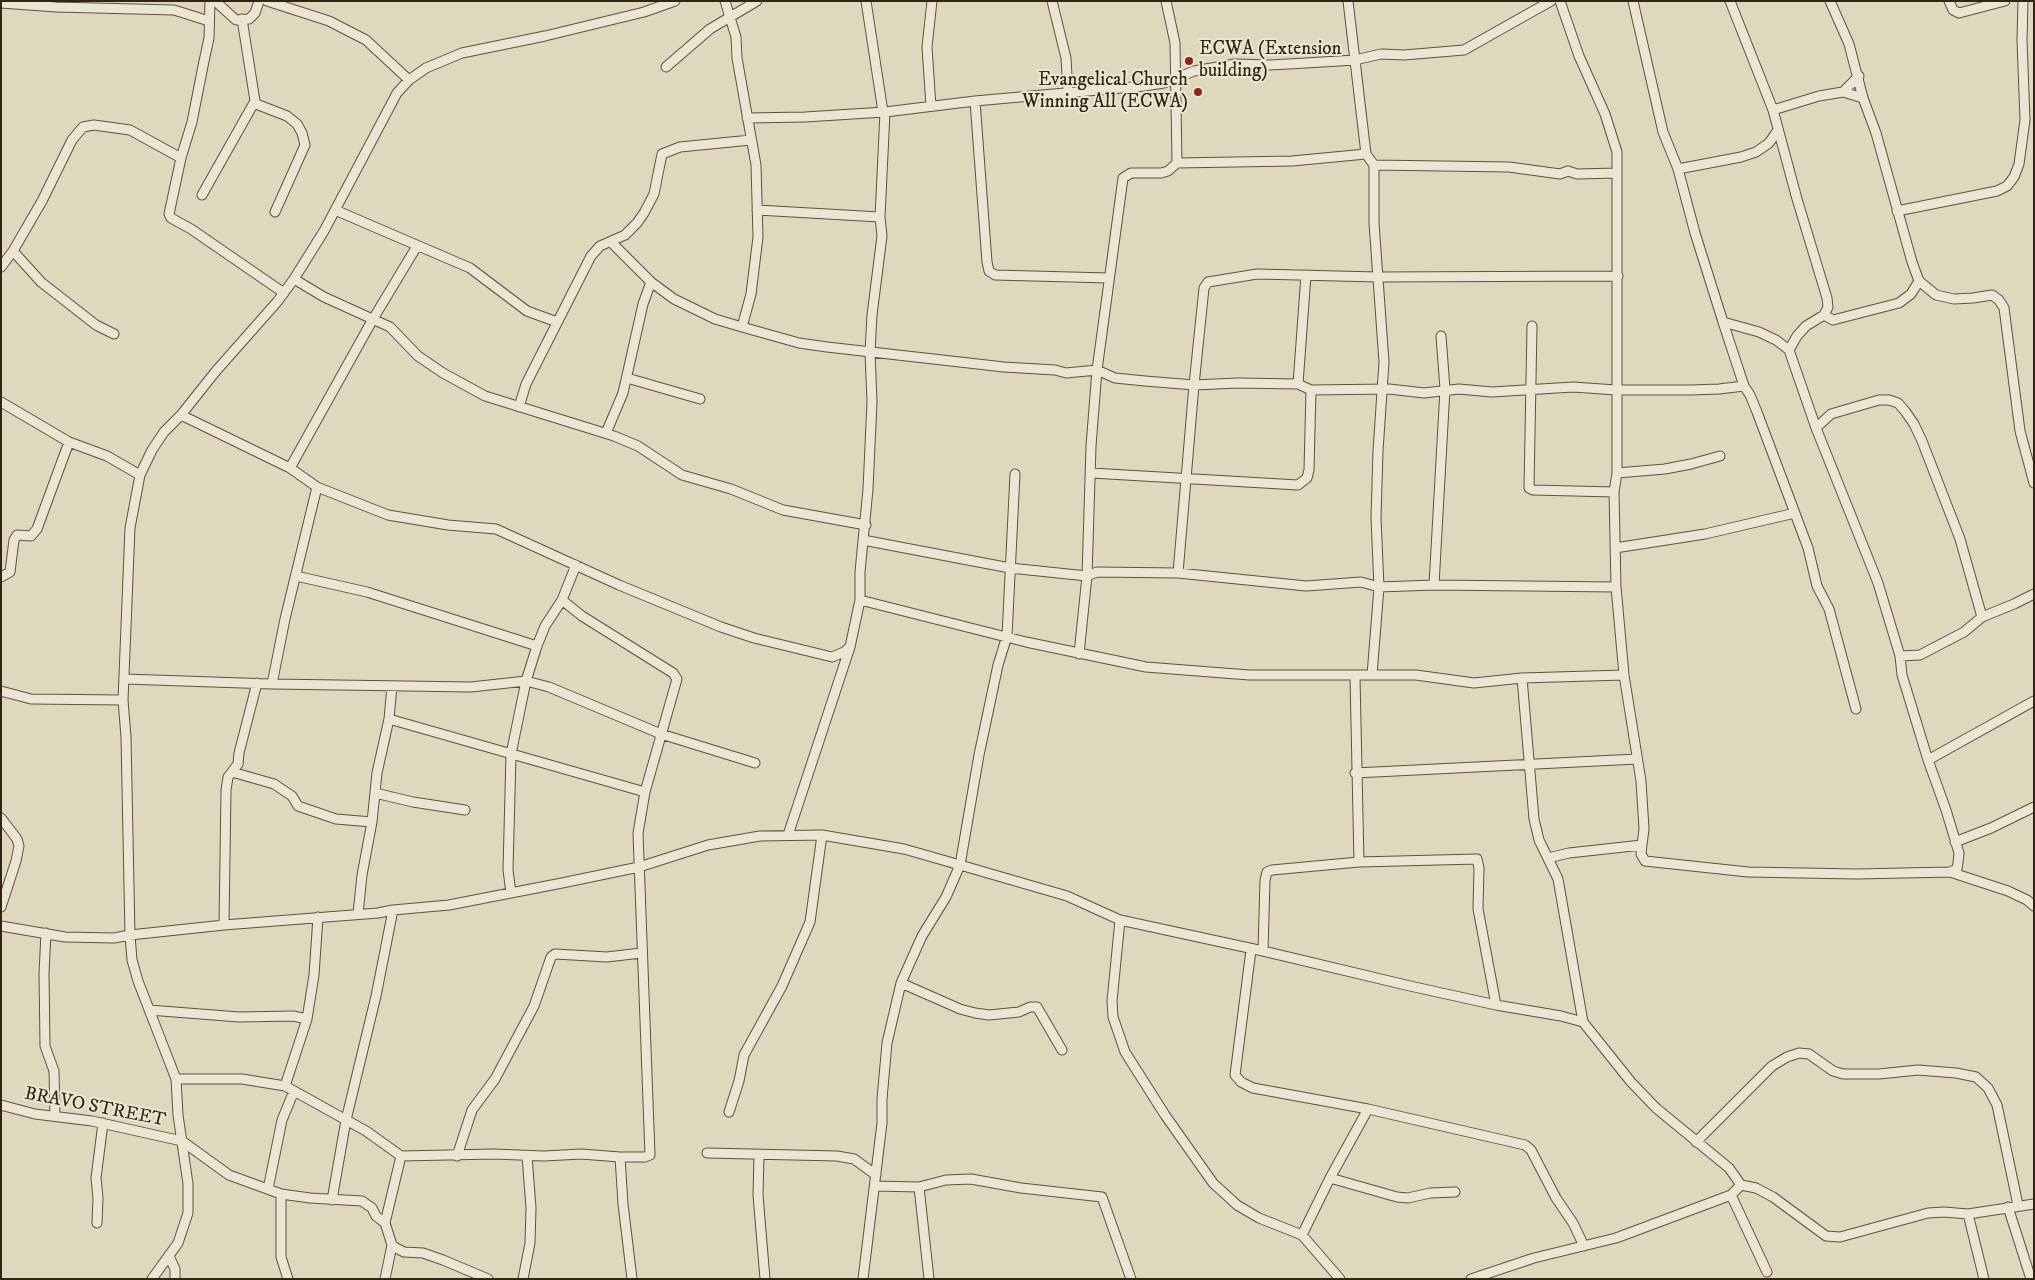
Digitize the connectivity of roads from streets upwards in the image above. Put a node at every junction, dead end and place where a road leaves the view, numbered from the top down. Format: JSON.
{"nodes":[{"id":1,"x":210,"y":1,"type":"edge"},
{"id":2,"x":215,"y":1,"type":"edge"},
{"id":3,"x":259,"y":1,"type":"edge"},
{"id":4,"x":267,"y":1,"type":"edge"},
{"id":5,"x":675,"y":1,"type":"edge"},
{"id":6,"x":725,"y":1,"type":"edge"},
{"id":7,"x":757,"y":1,"type":"edge"},
{"id":8,"x":866,"y":1,"type":"edge"},
{"id":9,"x":932,"y":1,"type":"edge"},
{"id":10,"x":1052,"y":1,"type":"edge"},
{"id":11,"x":1166,"y":1,"type":"edge"},
{"id":12,"x":1348,"y":1,"type":"edge"},
{"id":13,"x":1551,"y":1,"type":"edge"},
{"id":14,"x":1560,"y":1,"type":"edge"},
{"id":15,"x":1633,"y":1,"type":"edge"},
{"id":16,"x":1730,"y":1,"type":"edge"},
{"id":17,"x":1830,"y":1,"type":"edge"},
{"id":18,"x":1949,"y":1,"type":"edge"},
{"id":19,"x":2005,"y":1,"type":"edge"},
{"id":20,"x":2023,"y":1,"type":"edge"},
{"id":21,"x":1,"y":4,"type":"edge"},
{"id":22,"x":731,"y":15,"type":"junction"},
{"id":23,"x":242,"y":19,"type":"junction"},
{"id":24,"x":209,"y":21,"type":"junction"},
{"id":25,"x":1355,"y":60,"type":"junction"},
{"id":26,"x":666,"y":66,"type":"dead end"},
{"id":27,"x":1176,"y":76,"type":"junction"},
{"id":28,"x":1859,"y":76,"type":"junction"},
{"id":29,"x":409,"y":80,"type":"junction"},
{"id":30,"x":1843,"y":92,"type":"junction"},
{"id":31,"x":1068,"y":93,"type":"junction"},
{"id":32,"x":1863,"y":98,"type":"junction"},
{"id":33,"x":255,"y":101,"type":"junction"},
{"id":34,"x":975,"y":101,"type":"junction"},
{"id":35,"x":931,"y":106,"type":"junction"},
{"id":36,"x":1773,"y":110,"type":"junction"},
{"id":37,"x":884,"y":112,"type":"junction"},
{"id":38,"x":747,"y":118,"type":"junction"},
{"id":39,"x":1778,"y":130,"type":"junction"},
{"id":40,"x":752,"y":140,"type":"junction"},
{"id":41,"x":1366,"y":154,"type":"junction"},
{"id":42,"x":181,"y":158,"type":"junction"},
{"id":43,"x":1177,"y":162,"type":"junction"},
{"id":44,"x":1374,"y":166,"type":"junction"},
{"id":45,"x":1678,"y":169,"type":"junction"},
{"id":46,"x":1617,"y":173,"type":"junction"},
{"id":47,"x":202,"y":195,"type":"dead end"},
{"id":48,"x":335,"y":210,"type":"junction"},
{"id":49,"x":757,"y":210,"type":"junction"},
{"id":50,"x":1897,"y":211,"type":"junction"},
{"id":51,"x":275,"y":212,"type":"dead end"},
{"id":52,"x":880,"y":217,"type":"junction"},
{"id":53,"x":611,"y":242,"type":"junction"},
{"id":54,"x":417,"y":246,"type":"junction"},
{"id":55,"x":14,"y":251,"type":"junction"},
{"id":56,"x":1,"y":267,"type":"edge"},
{"id":57,"x":1306,"y":275,"type":"junction"},
{"id":58,"x":1618,"y":276,"type":"junction"},
{"id":59,"x":1378,"y":277,"type":"junction"},
{"id":60,"x":1109,"y":278,"type":"junction"},
{"id":61,"x":294,"y":279,"type":"junction"},
{"id":62,"x":1919,"y":281,"type":"junction"},
{"id":63,"x":651,"y":282,"type":"junction"},
{"id":64,"x":284,"y":293,"type":"junction"},
{"id":65,"x":1824,"y":315,"type":"junction"},
{"id":66,"x":373,"y":319,"type":"junction"},
{"id":67,"x":557,"y":322,"type":"junction"},
{"id":68,"x":1722,"y":322,"type":"junction"},
{"id":69,"x":1532,"y":326,"type":"dead end"},
{"id":70,"x":742,"y":327,"type":"junction"},
{"id":71,"x":114,"y":334,"type":"dead end"},
{"id":72,"x":1440,"y":336,"type":"dead end"},
{"id":73,"x":1789,"y":350,"type":"junction"},
{"id":74,"x":870,"y":352,"type":"junction"},
{"id":75,"x":1097,"y":370,"type":"junction"},
{"id":76,"x":627,"y":378,"type":"junction"},
{"id":77,"x":1298,"y":384,"type":"junction"},
{"id":78,"x":1194,"y":385,"type":"junction"},
{"id":79,"x":1744,"y":386,"type":"junction"},
{"id":80,"x":1532,"y":388,"type":"junction"},
{"id":81,"x":1382,"y":389,"type":"junction"},
{"id":82,"x":1311,"y":390,"type":"junction"},
{"id":83,"x":1445,"y":390,"type":"junction"},
{"id":84,"x":1616,"y":390,"type":"junction"},
{"id":85,"x":700,"y":399,"type":"dead end"},
{"id":86,"x":1,"y":402,"type":"edge"},
{"id":87,"x":519,"y":407,"type":"junction"},
{"id":88,"x":181,"y":416,"type":"junction"},
{"id":89,"x":1816,"y":428,"type":"junction"},
{"id":90,"x":606,"y":433,"type":"junction"},
{"id":91,"x":70,"y":442,"type":"junction"},
{"id":92,"x":1720,"y":456,"type":"dead end"},
{"id":93,"x":290,"y":468,"type":"junction"},
{"id":94,"x":1091,"y":473,"type":"junction"},
{"id":95,"x":1617,"y":473,"type":"junction"},
{"id":96,"x":1015,"y":474,"type":"dead end"},
{"id":97,"x":140,"y":475,"type":"junction"},
{"id":98,"x":1186,"y":479,"type":"junction"},
{"id":99,"x":2034,"y":482,"type":"edge"},
{"id":100,"x":317,"y":487,"type":"junction"},
{"id":101,"x":1614,"y":492,"type":"junction"},
{"id":102,"x":1796,"y":513,"type":"junction"},
{"id":103,"x":866,"y":525,"type":"junction"},
{"id":104,"x":863,"y":540,"type":"junction"},
{"id":105,"x":1615,"y":548,"type":"junction"},
{"id":106,"x":576,"y":565,"type":"junction"},
{"id":107,"x":1010,"y":568,"type":"junction"},
{"id":108,"x":1178,"y":574,"type":"junction"},
{"id":109,"x":296,"y":576,"type":"junction"},
{"id":110,"x":1087,"y":576,"type":"junction"},
{"id":111,"x":1,"y":577,"type":"edge"},
{"id":112,"x":1434,"y":585,"type":"junction"},
{"id":113,"x":1379,"y":587,"type":"junction"},
{"id":114,"x":1616,"y":587,"type":"junction"},
{"id":115,"x":2034,"y":594,"type":"edge"},
{"id":116,"x":562,"y":600,"type":"junction"},
{"id":117,"x":860,"y":600,"type":"junction"},
{"id":118,"x":1982,"y":617,"type":"junction"},
{"id":119,"x":1007,"y":636,"type":"junction"},
{"id":120,"x":537,"y":646,"type":"junction"},
{"id":121,"x":850,"y":647,"type":"junction"},
{"id":122,"x":1079,"y":654,"type":"junction"},
{"id":123,"x":1900,"y":656,"type":"junction"},
{"id":124,"x":1372,"y":675,"type":"junction"},
{"id":125,"x":1624,"y":675,"type":"junction"},
{"id":126,"x":1355,"y":677,"type":"junction"},
{"id":127,"x":1522,"y":678,"type":"junction"},
{"id":128,"x":124,"y":679,"type":"junction"},
{"id":129,"x":526,"y":681,"type":"junction"},
{"id":130,"x":257,"y":683,"type":"junction"},
{"id":131,"x":272,"y":684,"type":"junction"},
{"id":132,"x":392,"y":686,"type":"junction"},
{"id":133,"x":1,"y":691,"type":"edge"},
{"id":134,"x":123,"y":700,"type":"junction"},
{"id":135,"x":2034,"y":701,"type":"edge"},
{"id":136,"x":1856,"y":709,"type":"dead end"},
{"id":137,"x":389,"y":719,"type":"junction"},
{"id":138,"x":661,"y":734,"type":"junction"},
{"id":139,"x":511,"y":754,"type":"junction"},
{"id":140,"x":1638,"y":759,"type":"junction"},
{"id":141,"x":1928,"y":760,"type":"junction"},
{"id":142,"x":755,"y":764,"type":"dead end"},
{"id":143,"x":1530,"y":766,"type":"junction"},
{"id":144,"x":232,"y":772,"type":"junction"},
{"id":145,"x":1356,"y":773,"type":"junction"},
{"id":146,"x":645,"y":792,"type":"junction"},
{"id":147,"x":375,"y":793,"type":"junction"},
{"id":148,"x":2034,"y":807,"type":"edge"},
{"id":149,"x":465,"y":810,"type":"dead end"},
{"id":150,"x":1,"y":818,"type":"edge"},
{"id":151,"x":372,"y":822,"type":"junction"},
{"id":152,"x":822,"y":834,"type":"junction"},
{"id":153,"x":788,"y":835,"type":"junction"},
{"id":154,"x":1955,"y":842,"type":"junction"},
{"id":155,"x":1642,"y":845,"type":"junction"},
{"id":156,"x":1548,"y":858,"type":"junction"},
{"id":157,"x":1359,"y":862,"type":"junction"},
{"id":158,"x":960,"y":864,"type":"junction"},
{"id":159,"x":639,"y":867,"type":"junction"},
{"id":160,"x":1950,"y":872,"type":"junction"},
{"id":161,"x":511,"y":893,"type":"junction"},
{"id":162,"x":2034,"y":906,"type":"edge"},
{"id":163,"x":1,"y":907,"type":"edge"},
{"id":164,"x":393,"y":910,"type":"junction"},
{"id":165,"x":358,"y":914,"type":"junction"},
{"id":166,"x":318,"y":917,"type":"junction"},
{"id":167,"x":1120,"y":920,"type":"junction"},
{"id":168,"x":224,"y":924,"type":"junction"},
{"id":169,"x":1,"y":926,"type":"edge"},
{"id":170,"x":46,"y":933,"type":"junction"},
{"id":171,"x":130,"y":935,"type":"junction"},
{"id":172,"x":1251,"y":950,"type":"junction"},
{"id":173,"x":1263,"y":951,"type":"junction"},
{"id":174,"x":641,"y":952,"type":"junction"},
{"id":175,"x":901,"y":983,"type":"junction"},
{"id":176,"x":1496,"y":1006,"type":"junction"},
{"id":177,"x":148,"y":1010,"type":"junction"},
{"id":178,"x":307,"y":1019,"type":"junction"},
{"id":179,"x":1583,"y":1022,"type":"junction"},
{"id":180,"x":1062,"y":1050,"type":"dead end"},
{"id":181,"x":176,"y":1079,"type":"junction"},
{"id":182,"x":285,"y":1086,"type":"junction"},
{"id":183,"x":294,"y":1092,"type":"junction"},
{"id":184,"x":1,"y":1105,"type":"edge"},
{"id":185,"x":1368,"y":1109,"type":"junction"},
{"id":186,"x":729,"y":1112,"type":"dead end"},
{"id":187,"x":55,"y":1116,"type":"junction"},
{"id":188,"x":346,"y":1120,"type":"junction"},
{"id":189,"x":103,"y":1123,"type":"junction"},
{"id":190,"x":182,"y":1141,"type":"junction"},
{"id":191,"x":1696,"y":1142,"type":"junction"},
{"id":192,"x":708,"y":1153,"type":"dead end"},
{"id":193,"x":759,"y":1155,"type":"junction"},
{"id":194,"x":401,"y":1156,"type":"junction"},
{"id":195,"x":458,"y":1156,"type":"junction"},
{"id":196,"x":527,"y":1156,"type":"junction"},
{"id":197,"x":620,"y":1157,"type":"junction"},
{"id":198,"x":876,"y":1175,"type":"junction"},
{"id":199,"x":1330,"y":1178,"type":"junction"},
{"id":200,"x":1741,"y":1185,"type":"junction"},
{"id":201,"x":876,"y":1186,"type":"junction"},
{"id":202,"x":920,"y":1187,"type":"junction"},
{"id":203,"x":268,"y":1190,"type":"junction"},
{"id":204,"x":1456,"y":1192,"type":"dead end"},
{"id":205,"x":281,"y":1194,"type":"junction"},
{"id":206,"x":1731,"y":1194,"type":"junction"},
{"id":207,"x":332,"y":1200,"type":"junction"},
{"id":208,"x":2034,"y":1204,"type":"edge"},
{"id":209,"x":2013,"y":1206,"type":"junction"},
{"id":210,"x":1968,"y":1214,"type":"junction"},
{"id":211,"x":97,"y":1223,"type":"dead end"},
{"id":212,"x":385,"y":1223,"type":"junction"},
{"id":213,"x":1302,"y":1234,"type":"junction"},
{"id":214,"x":392,"y":1245,"type":"junction"},
{"id":215,"x":1584,"y":1246,"type":"junction"},
{"id":216,"x":169,"y":1256,"type":"junction"},
{"id":217,"x":1767,"y":1272,"type":"dead end"},
{"id":218,"x":152,"y":1279,"type":"edge"},
{"id":219,"x":175,"y":1279,"type":"edge"},
{"id":220,"x":288,"y":1279,"type":"edge"},
{"id":221,"x":385,"y":1279,"type":"edge"},
{"id":222,"x":488,"y":1279,"type":"edge"},
{"id":223,"x":523,"y":1279,"type":"edge"},
{"id":224,"x":632,"y":1279,"type":"edge"},
{"id":225,"x":765,"y":1279,"type":"edge"},
{"id":226,"x":863,"y":1279,"type":"edge"},
{"id":227,"x":929,"y":1279,"type":"edge"},
{"id":228,"x":1130,"y":1279,"type":"edge"},
{"id":229,"x":1340,"y":1279,"type":"edge"},
{"id":230,"x":1471,"y":1279,"type":"edge"},
{"id":231,"x":1984,"y":1279,"type":"edge"},
{"id":232,"x":2031,"y":1279,"type":"edge"}],
"edges":[{"from":1,"to":24,"type":"street"},
{"from":2,"to":23,"type":"street"},
{"from":3,"to":23,"type":"street"},
{"from":4,"to":29,"type":"street"},
{"from":5,"to":29,"type":"street"},
{"from":6,"to":22,"type":"street"},
{"from":7,"to":22,"type":"street"},
{"from":8,"to":37,"type":"street"},
{"from":9,"to":35,"type":"street"},
{"from":10,"to":31,"type":"street"},
{"from":11,"to":27,"type":"street"},
{"from":12,"to":25,"type":"street"},
{"from":13,"to":25,"type":"street"},
{"from":14,"to":46,"type":"street"},
{"from":15,"to":45,"type":"street"},
{"from":16,"to":36,"type":"street"},
{"from":17,"to":28,"type":"street"},
{"from":18,"to":19,"type":"street"},
{"from":20,"to":50,"type":"street"},
{"from":21,"to":24,"type":"street"},
{"from":22,"to":26,"type":"street"},
{"from":22,"to":38,"type":"street"},
{"from":23,"to":33,"type":"street"},
{"from":24,"to":42,"type":"street"},
{"from":25,"to":27,"type":"street"},
{"from":25,"to":41,"type":"street"},
{"from":27,"to":31,"type":"street"},
{"from":27,"to":43,"type":"street"},
{"from":28,"to":30,"type":"street"},
{"from":28,"to":32,"type":"street"},
{"from":29,"to":48,"type":"street"},
{"from":30,"to":32,"type":"street"},
{"from":30,"to":36,"type":"street"},
{"from":31,"to":34,"type":"street"},
{"from":32,"to":50,"type":"street"},
{"from":33,"to":47,"type":"street"},
{"from":33,"to":51,"type":"street"},
{"from":34,"to":35,"type":"street"},
{"from":34,"to":60,"type":"street"},
{"from":35,"to":37,"type":"street"},
{"from":36,"to":39,"type":"street"},
{"from":37,"to":38,"type":"street"},
{"from":37,"to":52,"type":"street"},
{"from":38,"to":40,"type":"street"},
{"from":39,"to":45,"type":"street"},
{"from":39,"to":65,"type":"street"},
{"from":40,"to":49,"type":"street"},
{"from":40,"to":53,"type":"street"},
{"from":41,"to":43,"type":"street"},
{"from":41,"to":44,"type":"street"},
{"from":42,"to":55,"type":"street"},
{"from":42,"to":64,"type":"street"},
{"from":43,"to":60,"type":"street"},
{"from":44,"to":46,"type":"street"},
{"from":44,"to":59,"type":"street"},
{"from":45,"to":68,"type":"street"},
{"from":46,"to":58,"type":"street"},
{"from":48,"to":54,"type":"street"},
{"from":48,"to":61,"type":"street"},
{"from":49,"to":52,"type":"street"},
{"from":49,"to":70,"type":"street"},
{"from":50,"to":62,"type":"street"},
{"from":52,"to":74,"type":"street"},
{"from":53,"to":63,"type":"street"},
{"from":53,"to":67,"type":"street"},
{"from":54,"to":66,"type":"street"},
{"from":54,"to":67,"type":"street"},
{"from":55,"to":56,"type":"street"},
{"from":55,"to":71,"type":"street"},
{"from":57,"to":59,"type":"street"},
{"from":57,"to":77,"type":"street"},
{"from":57,"to":78,"type":"street"},
{"from":58,"to":59,"type":"street"},
{"from":58,"to":84,"type":"street"},
{"from":59,"to":81,"type":"street"},
{"from":60,"to":75,"type":"street"},
{"from":61,"to":64,"type":"street"},
{"from":61,"to":66,"type":"street"},
{"from":62,"to":65,"type":"street"},
{"from":62,"to":99,"type":"street"},
{"from":63,"to":70,"type":"street"},
{"from":63,"to":76,"type":"street"},
{"from":64,"to":88,"type":"street"},
{"from":65,"to":73,"type":"street"},
{"from":66,"to":87,"type":"street"},
{"from":66,"to":93,"type":"street"},
{"from":67,"to":87,"type":"street"},
{"from":68,"to":73,"type":"street"},
{"from":68,"to":79,"type":"street"},
{"from":69,"to":80,"type":"street"},
{"from":70,"to":74,"type":"street"},
{"from":72,"to":83,"type":"street"},
{"from":73,"to":89,"type":"street"},
{"from":74,"to":75,"type":"street"},
{"from":74,"to":103,"type":"street"},
{"from":75,"to":78,"type":"street"},
{"from":75,"to":94,"type":"street"},
{"from":76,"to":85,"type":"street"},
{"from":76,"to":90,"type":"street"},
{"from":77,"to":78,"type":"street"},
{"from":77,"to":82,"type":"street"},
{"from":78,"to":98,"type":"street"},
{"from":79,"to":84,"type":"street"},
{"from":79,"to":102,"type":"street"},
{"from":80,"to":83,"type":"street"},
{"from":80,"to":84,"type":"street"},
{"from":80,"to":101,"type":"street"},
{"from":81,"to":82,"type":"street"},
{"from":81,"to":83,"type":"street"},
{"from":81,"to":113,"type":"street"},
{"from":82,"to":98,"type":"street"},
{"from":83,"to":112,"type":"street"},
{"from":84,"to":95,"type":"street"},
{"from":86,"to":91,"type":"street"},
{"from":87,"to":90,"type":"street"},
{"from":88,"to":93,"type":"street"},
{"from":88,"to":97,"type":"street"},
{"from":89,"to":118,"type":"street"},
{"from":89,"to":123,"type":"street"},
{"from":90,"to":103,"type":"street"},
{"from":91,"to":97,"type":"street"},
{"from":91,"to":111,"type":"street"},
{"from":92,"to":95,"type":"street"},
{"from":93,"to":100,"type":"street"},
{"from":94,"to":98,"type":"street"},
{"from":94,"to":110,"type":"street"},
{"from":95,"to":101,"type":"street"},
{"from":96,"to":107,"type":"street"},
{"from":97,"to":128,"type":"street"},
{"from":98,"to":108,"type":"street"},
{"from":100,"to":106,"type":"street"},
{"from":100,"to":109,"type":"street"},
{"from":101,"to":105,"type":"street"},
{"from":102,"to":105,"type":"street"},
{"from":102,"to":136,"type":"street"},
{"from":103,"to":104,"type":"street"},
{"from":104,"to":107,"type":"street"},
{"from":104,"to":117,"type":"street"},
{"from":105,"to":114,"type":"street"},
{"from":106,"to":116,"type":"street"},
{"from":106,"to":121,"type":"street"},
{"from":107,"to":110,"type":"street"},
{"from":107,"to":119,"type":"street"},
{"from":108,"to":110,"type":"street"},
{"from":108,"to":113,"type":"street"},
{"from":109,"to":120,"type":"street"},
{"from":109,"to":131,"type":"street"},
{"from":110,"to":122,"type":"street"},
{"from":112,"to":113,"type":"street"},
{"from":112,"to":114,"type":"street"},
{"from":113,"to":124,"type":"street"},
{"from":114,"to":125,"type":"street"},
{"from":115,"to":118,"type":"street"},
{"from":116,"to":120,"type":"street"},
{"from":116,"to":138,"type":"street"},
{"from":117,"to":119,"type":"street"},
{"from":117,"to":121,"type":"street"},
{"from":118,"to":123,"type":"street"},
{"from":119,"to":122,"type":"street"},
{"from":119,"to":158,"type":"street"},
{"from":120,"to":129,"type":"street"},
{"from":121,"to":153,"type":"street"},
{"from":122,"to":126,"type":"street"},
{"from":123,"to":141,"type":"street"},
{"from":124,"to":126,"type":"street"},
{"from":124,"to":127,"type":"street"},
{"from":125,"to":127,"type":"street"},
{"from":125,"to":140,"type":"street"},
{"from":126,"to":145,"type":"street"},
{"from":127,"to":143,"type":"street"},
{"from":128,"to":130,"type":"street"},
{"from":128,"to":134,"type":"street"},
{"from":129,"to":132,"type":"street"},
{"from":129,"to":138,"type":"street"},
{"from":129,"to":139,"type":"street"},
{"from":130,"to":131,"type":"street"},
{"from":130,"to":144,"type":"street"},
{"from":131,"to":132,"type":"street"},
{"from":132,"to":137,"type":"street"},
{"from":133,"to":134,"type":"street"},
{"from":134,"to":171,"type":"street"},
{"from":135,"to":141,"type":"street"},
{"from":137,"to":139,"type":"street"},
{"from":137,"to":147,"type":"street"},
{"from":138,"to":142,"type":"street"},
{"from":138,"to":146,"type":"street"},
{"from":139,"to":146,"type":"street"},
{"from":139,"to":161,"type":"street"},
{"from":140,"to":143,"type":"street"},
{"from":140,"to":155,"type":"street"},
{"from":141,"to":154,"type":"street"},
{"from":143,"to":145,"type":"street"},
{"from":143,"to":156,"type":"street"},
{"from":144,"to":151,"type":"street"},
{"from":144,"to":168,"type":"street"},
{"from":145,"to":157,"type":"street"},
{"from":146,"to":159,"type":"street"},
{"from":147,"to":149,"type":"street"},
{"from":147,"to":151,"type":"street"},
{"from":148,"to":154,"type":"street"},
{"from":150,"to":163,"type":"street"},
{"from":151,"to":165,"type":"street"},
{"from":152,"to":153,"type":"street"},
{"from":152,"to":158,"type":"street"},
{"from":152,"to":186,"type":"street"},
{"from":153,"to":159,"type":"street"},
{"from":154,"to":160,"type":"street"},
{"from":155,"to":156,"type":"street"},
{"from":155,"to":160,"type":"street"},
{"from":156,"to":179,"type":"street"},
{"from":157,"to":173,"type":"street"},
{"from":157,"to":176,"type":"street"},
{"from":158,"to":167,"type":"street"},
{"from":158,"to":175,"type":"street"},
{"from":159,"to":161,"type":"street"},
{"from":159,"to":174,"type":"street"},
{"from":160,"to":162,"type":"street"},
{"from":161,"to":164,"type":"street"},
{"from":164,"to":165,"type":"street"},
{"from":164,"to":188,"type":"street"},
{"from":165,"to":166,"type":"street"},
{"from":166,"to":168,"type":"street"},
{"from":166,"to":178,"type":"street"},
{"from":167,"to":172,"type":"street"},
{"from":167,"to":213,"type":"street"},
{"from":168,"to":171,"type":"street"},
{"from":169,"to":170,"type":"street"},
{"from":170,"to":171,"type":"street"},
{"from":170,"to":187,"type":"street"},
{"from":171,"to":177,"type":"street"},
{"from":172,"to":173,"type":"street"},
{"from":172,"to":185,"type":"street"},
{"from":173,"to":176,"type":"street"},
{"from":174,"to":195,"type":"street"},
{"from":174,"to":197,"type":"street"},
{"from":175,"to":180,"type":"street"},
{"from":175,"to":198,"type":"street"},
{"from":176,"to":179,"type":"street"},
{"from":177,"to":178,"type":"street"},
{"from":177,"to":181,"type":"street"},
{"from":178,"to":182,"type":"street"},
{"from":179,"to":191,"type":"street"},
{"from":181,"to":182,"type":"street"},
{"from":181,"to":190,"type":"street"},
{"from":182,"to":183,"type":"street"},
{"from":183,"to":188,"type":"street"},
{"from":183,"to":203,"type":"street"},
{"from":184,"to":187,"type":"street","name":"BRAVO STREET"},
{"from":185,"to":199,"type":"street"},
{"from":185,"to":215,"type":"street"},
{"from":187,"to":189,"type":"street","name":"BRAVO STREET"},
{"from":188,"to":194,"type":"street"},
{"from":188,"to":207,"type":"street"},
{"from":189,"to":190,"type":"street","name":"BRAVO STREET"},
{"from":189,"to":211,"type":"street"},
{"from":190,"to":203,"type":"street"},
{"from":190,"to":216,"type":"street"},
{"from":191,"to":200,"type":"street"},
{"from":191,"to":209,"type":"street"},
{"from":192,"to":193,"type":"street"},
{"from":193,"to":198,"type":"street"},
{"from":193,"to":225,"type":"street"},
{"from":194,"to":195,"type":"street"},
{"from":194,"to":212,"type":"street"},
{"from":195,"to":196,"type":"street"},
{"from":196,"to":197,"type":"street"},
{"from":196,"to":223,"type":"street"},
{"from":197,"to":224,"type":"street"},
{"from":198,"to":201,"type":"street"},
{"from":199,"to":204,"type":"street"},
{"from":199,"to":213,"type":"street"},
{"from":200,"to":206,"type":"street"},
{"from":200,"to":210,"type":"street"},
{"from":201,"to":202,"type":"street"},
{"from":201,"to":226,"type":"street"},
{"from":202,"to":227,"type":"street"},
{"from":202,"to":228,"type":"street"},
{"from":203,"to":205,"type":"street"},
{"from":205,"to":207,"type":"street"},
{"from":205,"to":220,"type":"street"},
{"from":206,"to":215,"type":"street"},
{"from":206,"to":217,"type":"street"},
{"from":207,"to":212,"type":"street"},
{"from":208,"to":209,"type":"street"},
{"from":209,"to":210,"type":"street"},
{"from":209,"to":232,"type":"street"},
{"from":210,"to":231,"type":"street"},
{"from":212,"to":214,"type":"street"},
{"from":213,"to":229,"type":"street"},
{"from":214,"to":221,"type":"street"},
{"from":214,"to":222,"type":"street"},
{"from":215,"to":230,"type":"street"},
{"from":216,"to":218,"type":"street"},
{"from":216,"to":219,"type":"street"}]}
